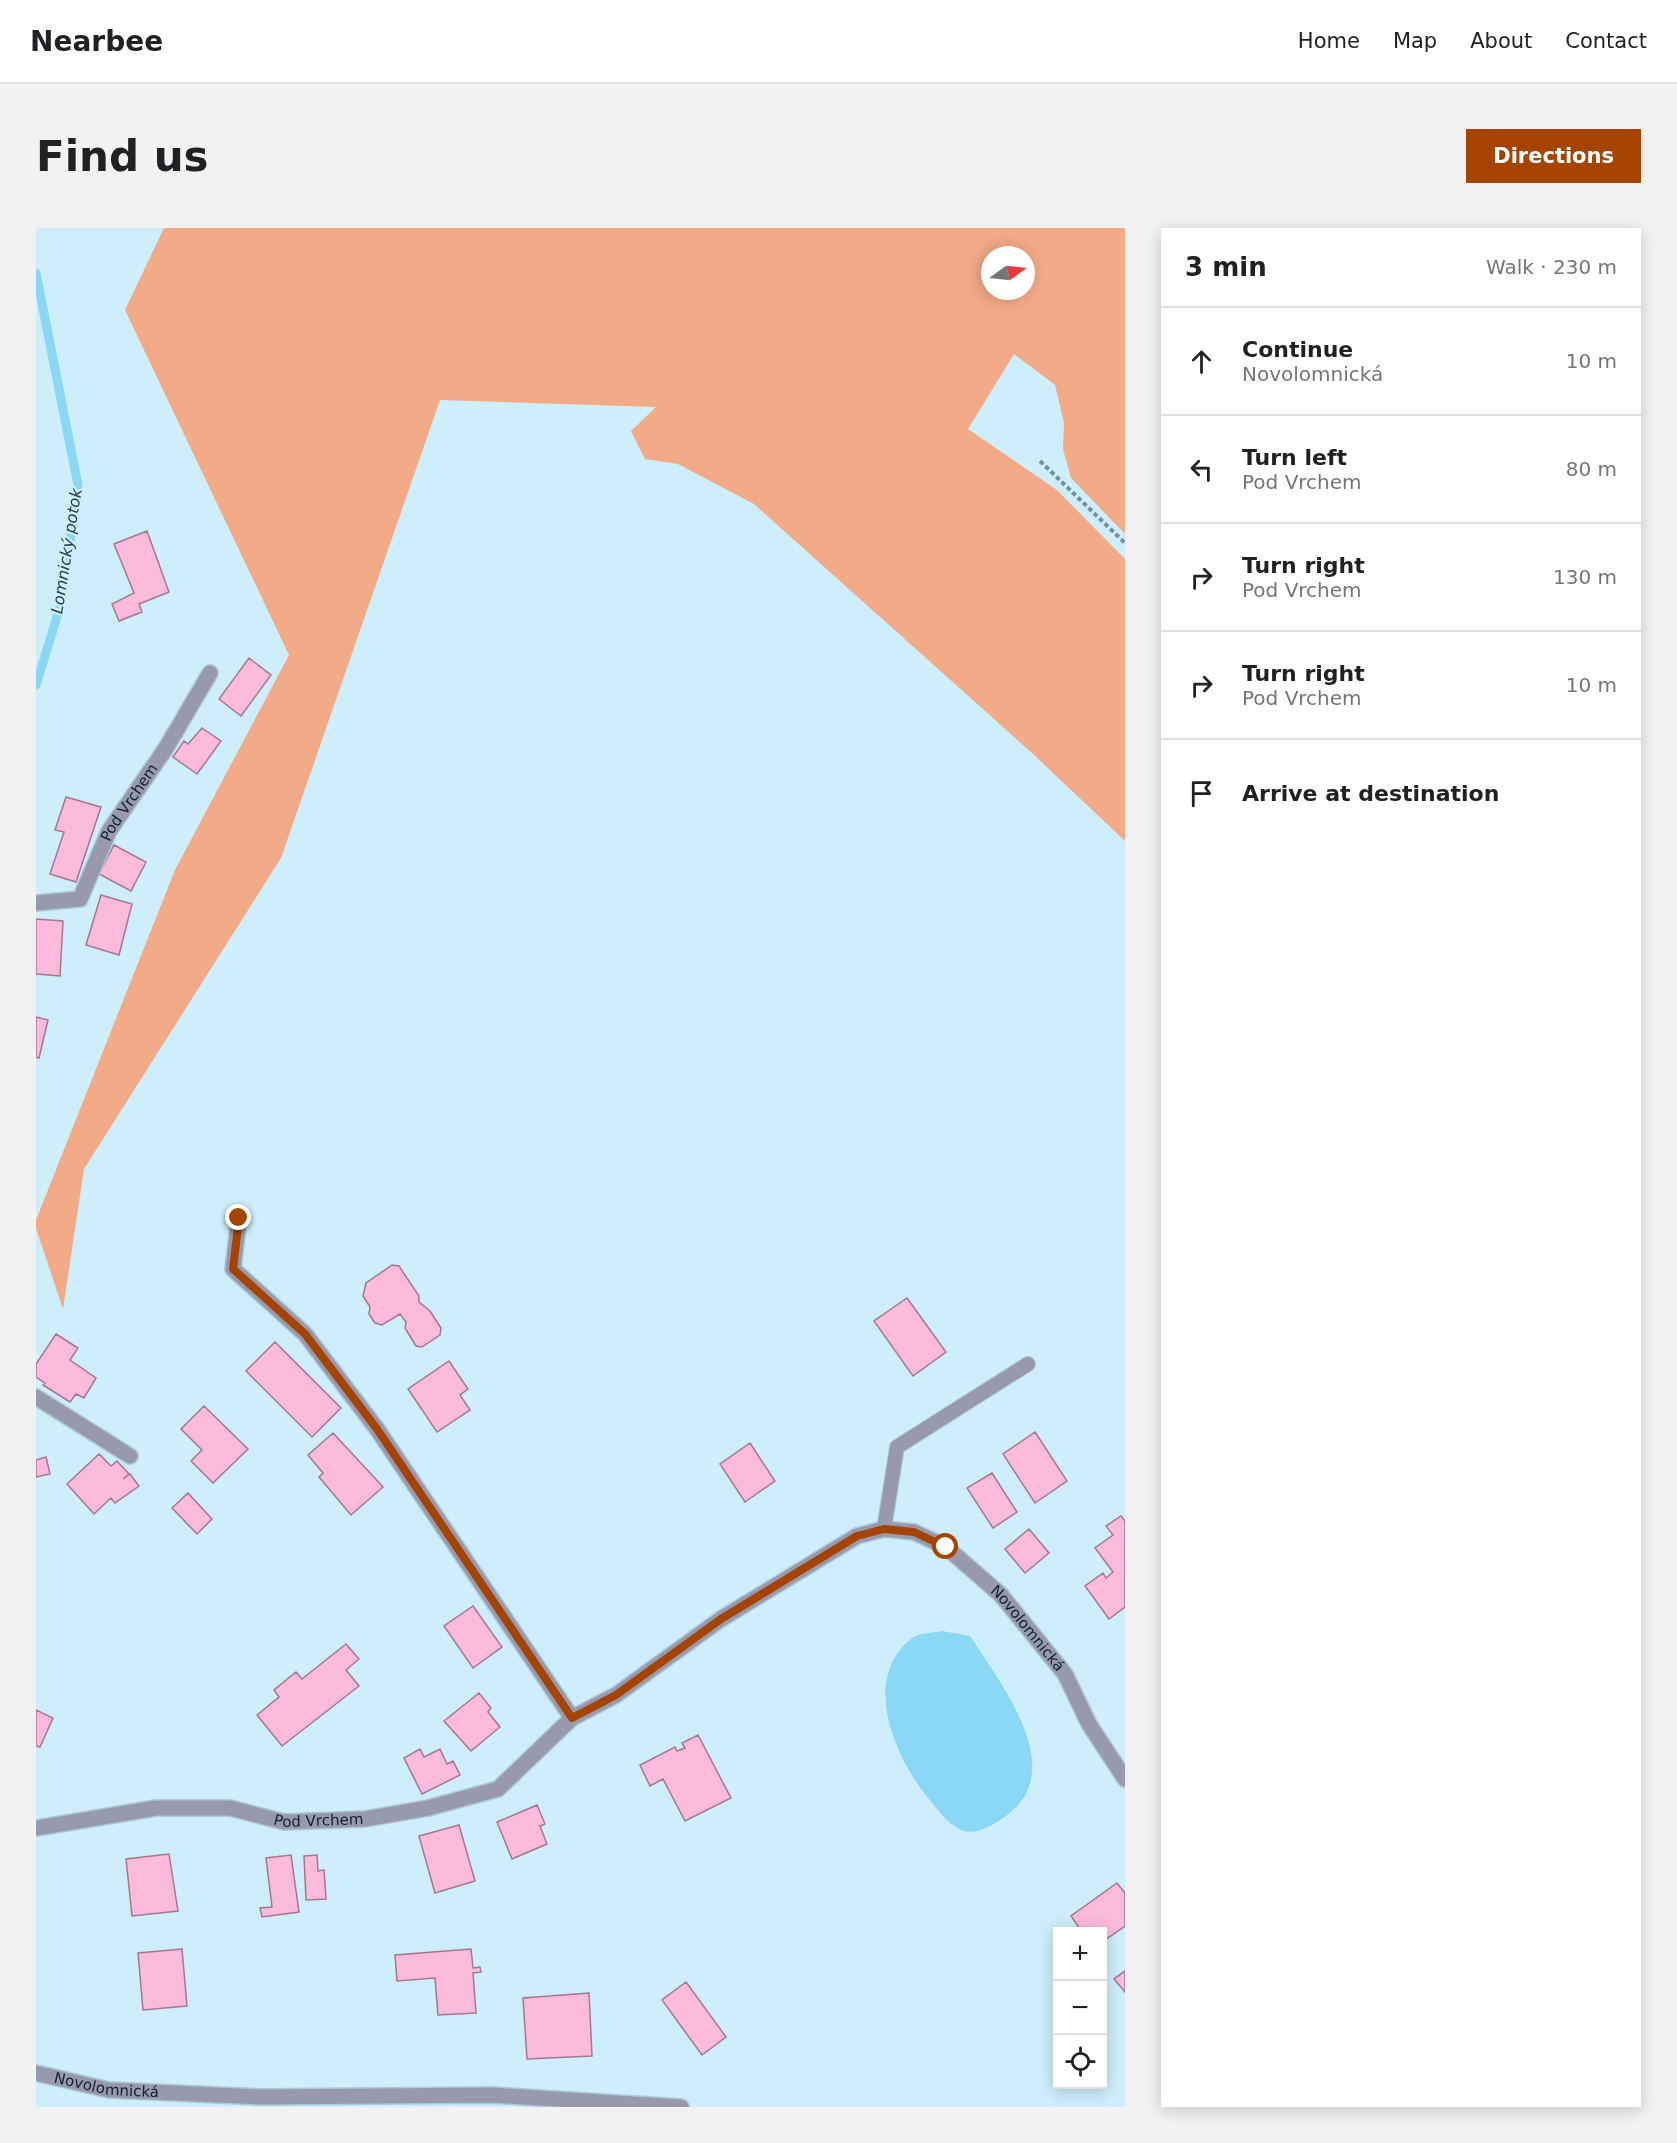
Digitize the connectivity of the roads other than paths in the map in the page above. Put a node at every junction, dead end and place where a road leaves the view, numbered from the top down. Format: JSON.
{"nodes":[{"id":1,"x":210,"y":673,"type":"dead end"},
{"id":2,"x":36,"y":903,"type":"edge"},
{"id":3,"x":239,"y":1218,"type":"dead end"},
{"id":4,"x":1028,"y":1364,"type":"dead end"},
{"id":5,"x":36,"y":1397,"type":"edge"},
{"id":6,"x":130,"y":1456,"type":"dead end"},
{"id":7,"x":884,"y":1529,"type":"junction"},
{"id":8,"x":572,"y":1718,"type":"junction"},
{"id":9,"x":1125,"y":1779,"type":"edge"},
{"id":10,"x":36,"y":1828,"type":"edge"},
{"id":11,"x":36,"y":2073,"type":"edge"},
{"id":12,"x":681,"y":2107,"type":"edge"}],
"edges":[{"from":1,"to":2,"type":"street","name":"Pod Vrchem"},
{"from":3,"to":8,"type":"street"},
{"from":4,"to":7,"type":"lane"},
{"from":5,"to":6,"type":"street"},
{"from":7,"to":8,"type":"street","name":"Pod Vrchem"},
{"from":7,"to":9,"type":"street","name":"Novolomnická"},
{"from":8,"to":10,"type":"street","name":"Pod Vrchem"},
{"from":11,"to":12,"type":"street","name":"Novolomnická"}]}
